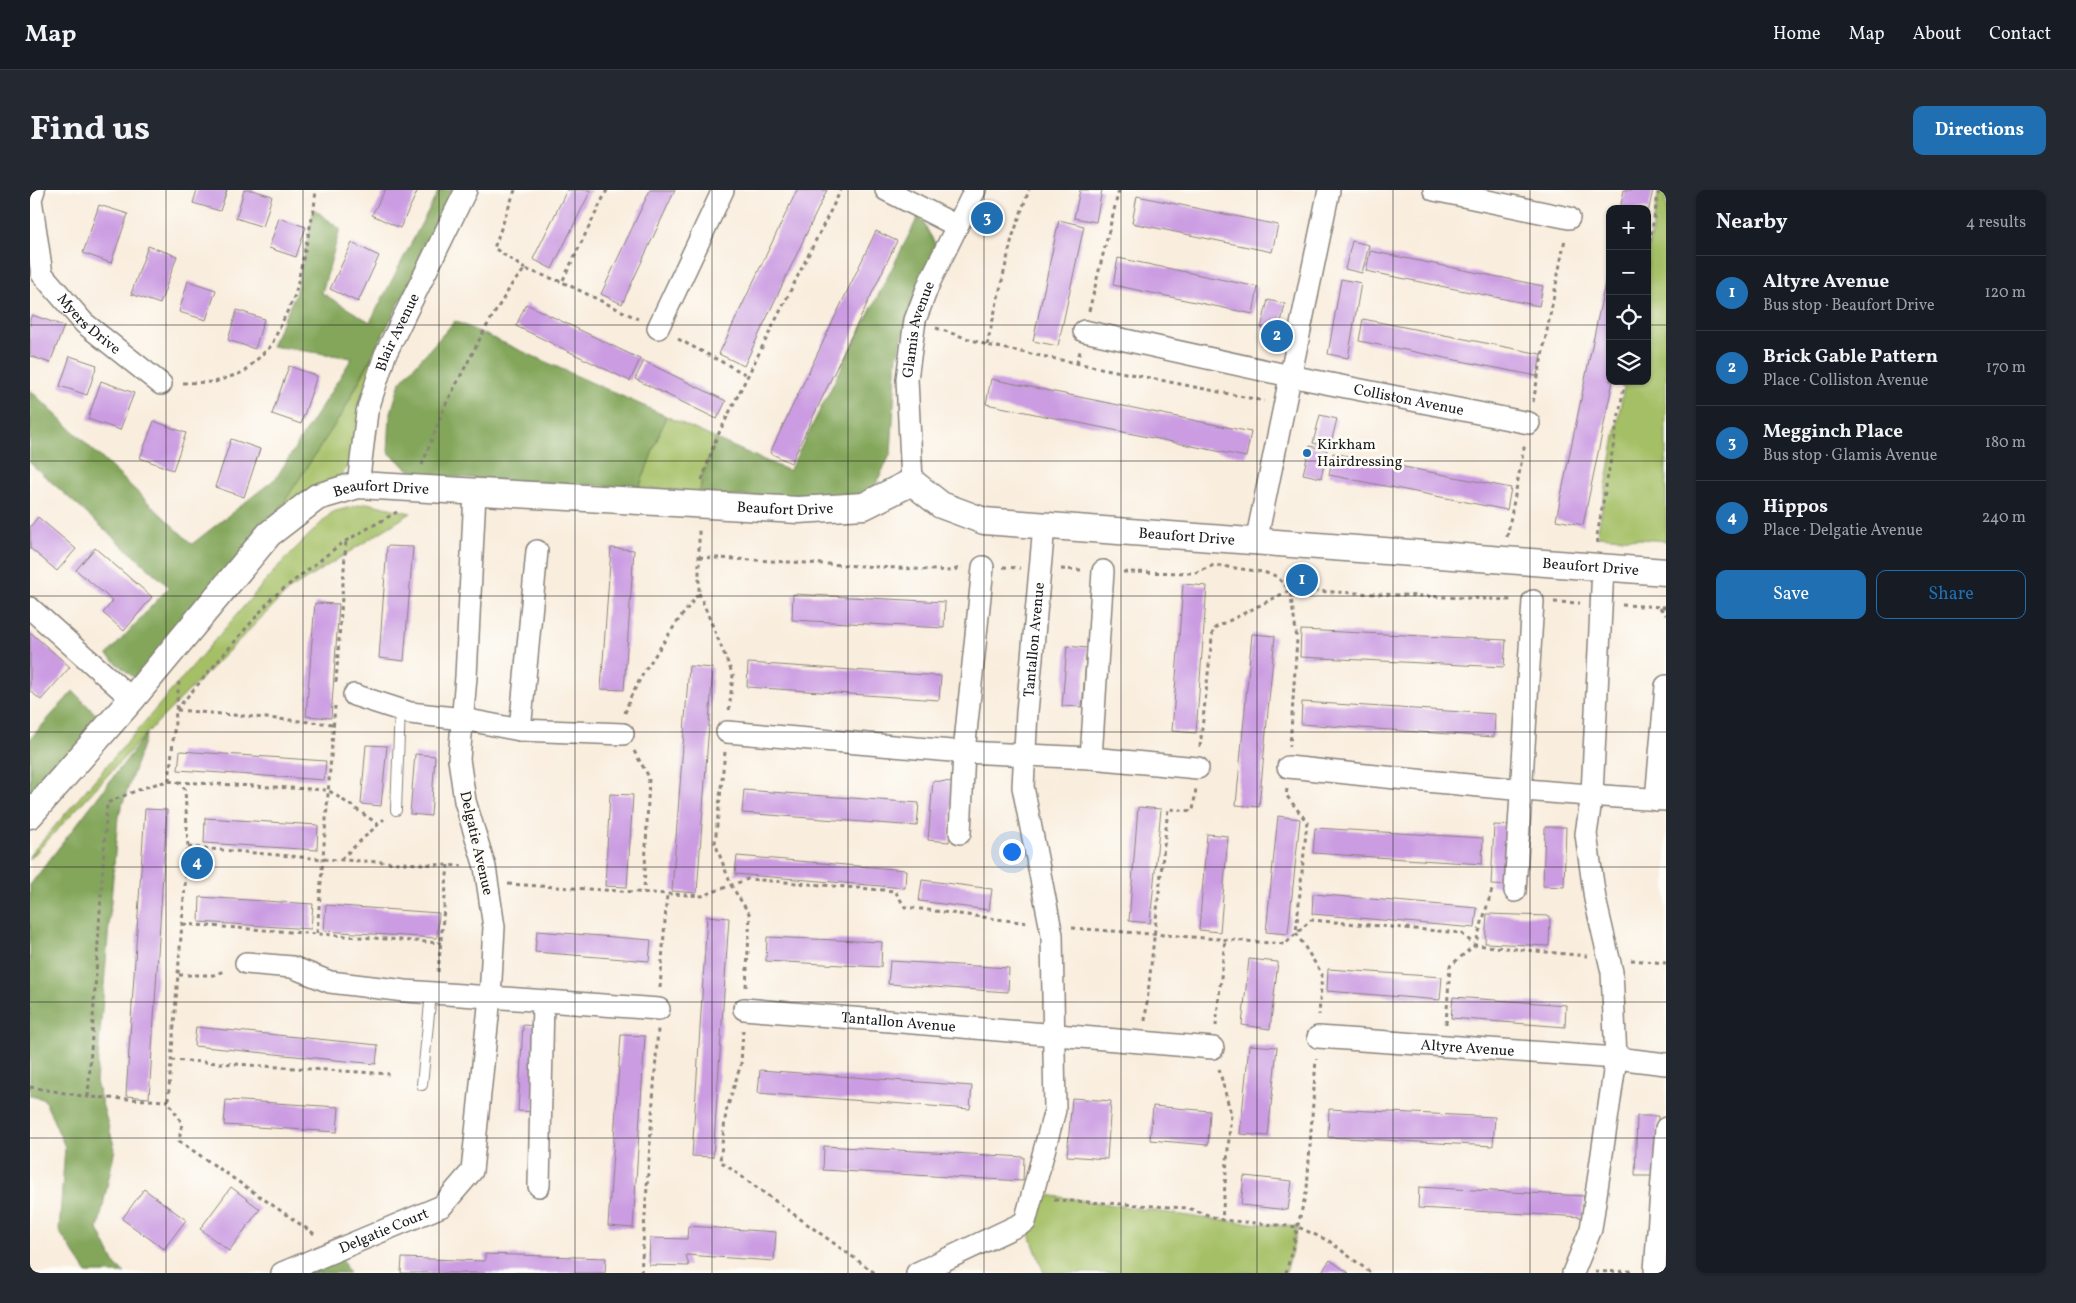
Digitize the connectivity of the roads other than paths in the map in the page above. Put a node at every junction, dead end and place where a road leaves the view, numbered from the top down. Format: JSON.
{"nodes":[{"id":1,"x":34,"y":190,"type":"edge"},
{"id":2,"x":466,"y":190,"type":"edge"},
{"id":3,"x":723,"y":190,"type":"edge"},
{"id":4,"x":886,"y":190,"type":"edge"},
{"id":5,"x":975,"y":190,"type":"edge"},
{"id":6,"x":1329,"y":190,"type":"edge"},
{"id":7,"x":1434,"y":190,"type":"edge"},
{"id":8,"x":1570,"y":218,"type":"road end"},
{"id":9,"x":956,"y":226,"type":"junction"},
{"id":10,"x":658,"y":328,"type":"road end"},
{"id":11,"x":1084,"y":331,"type":"road end"},
{"id":12,"x":1290,"y":376,"type":"junction"},
{"id":13,"x":162,"y":384,"type":"road end"},
{"id":14,"x":1529,"y":423,"type":"road end"},
{"id":15,"x":912,"y":482,"type":"junction"},
{"id":16,"x":358,"y":485,"type":"junction"},
{"id":17,"x":475,"y":493,"type":"junction"},
{"id":18,"x":1044,"y":526,"type":"junction"},
{"id":19,"x":1256,"y":542,"type":"junction"},
{"id":20,"x":537,"y":551,"type":"dead end"},
{"id":21,"x":983,"y":567,"type":"road end"},
{"id":22,"x":1603,"y":568,"type":"junction"},
{"id":23,"x":1103,"y":571,"type":"road end"},
{"id":24,"x":1666,"y":572,"type":"edge"},
{"id":25,"x":1533,"y":601,"type":"road end"},
{"id":26,"x":30,"y":608,"type":"edge"},
{"id":27,"x":1666,"y":686,"type":"edge"},
{"id":28,"x":345,"y":690,"type":"road end"},
{"id":29,"x":132,"y":699,"type":"junction"},
{"id":30,"x":400,"y":710,"type":"junction"},
{"id":31,"x":463,"y":719,"type":"junction"},
{"id":32,"x":520,"y":730,"type":"junction"},
{"id":33,"x":727,"y":732,"type":"road end"},
{"id":34,"x":623,"y":734,"type":"road end"},
{"id":35,"x":964,"y":752,"type":"junction"},
{"id":36,"x":1025,"y":754,"type":"junction"},
{"id":37,"x":1091,"y":758,"type":"junction"},
{"id":38,"x":1288,"y":767,"type":"road end"},
{"id":39,"x":1198,"y":768,"type":"road end"},
{"id":40,"x":1520,"y":791,"type":"junction"},
{"id":41,"x":1592,"y":794,"type":"junction"},
{"id":42,"x":1661,"y":800,"type":"edge"},
{"id":43,"x":396,"y":810,"type":"road end"},
{"id":44,"x":30,"y":815,"type":"edge"},
{"id":45,"x":960,"y":833,"type":"dead end"},
{"id":46,"x":1515,"y":891,"type":"road end"},
{"id":47,"x":246,"y":963,"type":"road end"},
{"id":48,"x":433,"y":993,"type":"junction"},
{"id":49,"x":490,"y":997,"type":"junction"},
{"id":50,"x":543,"y":1001,"type":"junction"},
{"id":51,"x":659,"y":1009,"type":"road end"},
{"id":52,"x":744,"y":1009,"type":"road end"},
{"id":53,"x":1053,"y":1035,"type":"junction"},
{"id":54,"x":1318,"y":1037,"type":"road end"},
{"id":55,"x":1213,"y":1048,"type":"road end"},
{"id":56,"x":1616,"y":1058,"type":"junction"},
{"id":57,"x":1666,"y":1064,"type":"edge"},
{"id":58,"x":422,"y":1084,"type":"dead end"},
{"id":59,"x":1666,"y":1128,"type":"edge"},
{"id":60,"x":472,"y":1171,"type":"joint"},
{"id":61,"x":539,"y":1186,"type":"dead end"},
{"id":62,"x":1655,"y":1270,"type":"road end"},
{"id":63,"x":282,"y":1273,"type":"edge"},
{"id":64,"x":917,"y":1273,"type":"edge"},
{"id":65,"x":1573,"y":1273,"type":"edge"}],
"edges":[{"from":1,"to":13,"type":"street","name":"Myers Drive"},
{"from":2,"to":16,"type":"street","name":"Blair Avenue"},
{"from":3,"to":10,"type":"street"},
{"from":4,"to":9,"type":"street"},
{"from":5,"to":9,"type":"street","name":"Glamis Avenue"},
{"from":6,"to":12,"type":"street"},
{"from":7,"to":8,"type":"street"},
{"from":9,"to":15,"type":"street","name":"Glamis Avenue"},
{"from":11,"to":12,"type":"street","name":"Colliston Avenue"},
{"from":12,"to":14,"type":"street","name":"Colliston Avenue"},
{"from":12,"to":19,"type":"street"},
{"from":15,"to":17,"type":"street","name":"Beaufort Drive"},
{"from":15,"to":18,"type":"street","name":"Beaufort Drive"},
{"from":16,"to":17,"type":"street","name":"Beaufort Drive"},
{"from":16,"to":29,"type":"street","name":"Beaufort Drive"},
{"from":17,"to":31,"type":"street","name":"Delgatie Avenue"},
{"from":18,"to":19,"type":"street","name":"Beaufort Drive"},
{"from":18,"to":36,"type":"street","name":"Tantallon Avenue"},
{"from":19,"to":22,"type":"street","name":"Beaufort Drive"},
{"from":20,"to":32,"type":"street"},
{"from":21,"to":35,"type":"street"},
{"from":22,"to":24,"type":"street","name":"Beaufort Drive"},
{"from":22,"to":41,"type":"street"},
{"from":23,"to":37,"type":"street"},
{"from":25,"to":40,"type":"street"},
{"from":26,"to":29,"type":"street"},
{"from":27,"to":42,"type":"street"},
{"from":28,"to":30,"type":"street"},
{"from":29,"to":44,"type":"street","name":"Beaufort Drive"},
{"from":30,"to":31,"type":"street"},
{"from":30,"to":43,"type":"lane"},
{"from":31,"to":32,"type":"street"},
{"from":31,"to":49,"type":"street","name":"Delgatie Avenue"},
{"from":32,"to":34,"type":"street"},
{"from":33,"to":35,"type":"street"},
{"from":35,"to":36,"type":"street"},
{"from":35,"to":45,"type":"street"},
{"from":36,"to":37,"type":"street"},
{"from":36,"to":53,"type":"street","name":"Tantallon Avenue"},
{"from":37,"to":39,"type":"street"},
{"from":38,"to":40,"type":"street"},
{"from":40,"to":41,"type":"street"},
{"from":40,"to":46,"type":"street"},
{"from":41,"to":42,"type":"street"},
{"from":41,"to":56,"type":"street"},
{"from":47,"to":48,"type":"street"},
{"from":48,"to":49,"type":"street"},
{"from":48,"to":58,"type":"lane"},
{"from":49,"to":50,"type":"street"},
{"from":49,"to":60,"type":"street","name":"Delgatie Avenue"},
{"from":50,"to":51,"type":"street"},
{"from":50,"to":61,"type":"street"},
{"from":52,"to":53,"type":"street","name":"Tantallon Avenue"},
{"from":53,"to":55,"type":"street","name":"Tantallon Avenue"},
{"from":53,"to":64,"type":"street","name":"Tantallon Avenue"},
{"from":54,"to":56,"type":"street","name":"Altyre Avenue"},
{"from":56,"to":57,"type":"street","name":"Altyre Avenue"},
{"from":56,"to":65,"type":"street"},
{"from":59,"to":62,"type":"street"},
{"from":60,"to":63,"type":"street","name":"Delgatie Court"}]}
